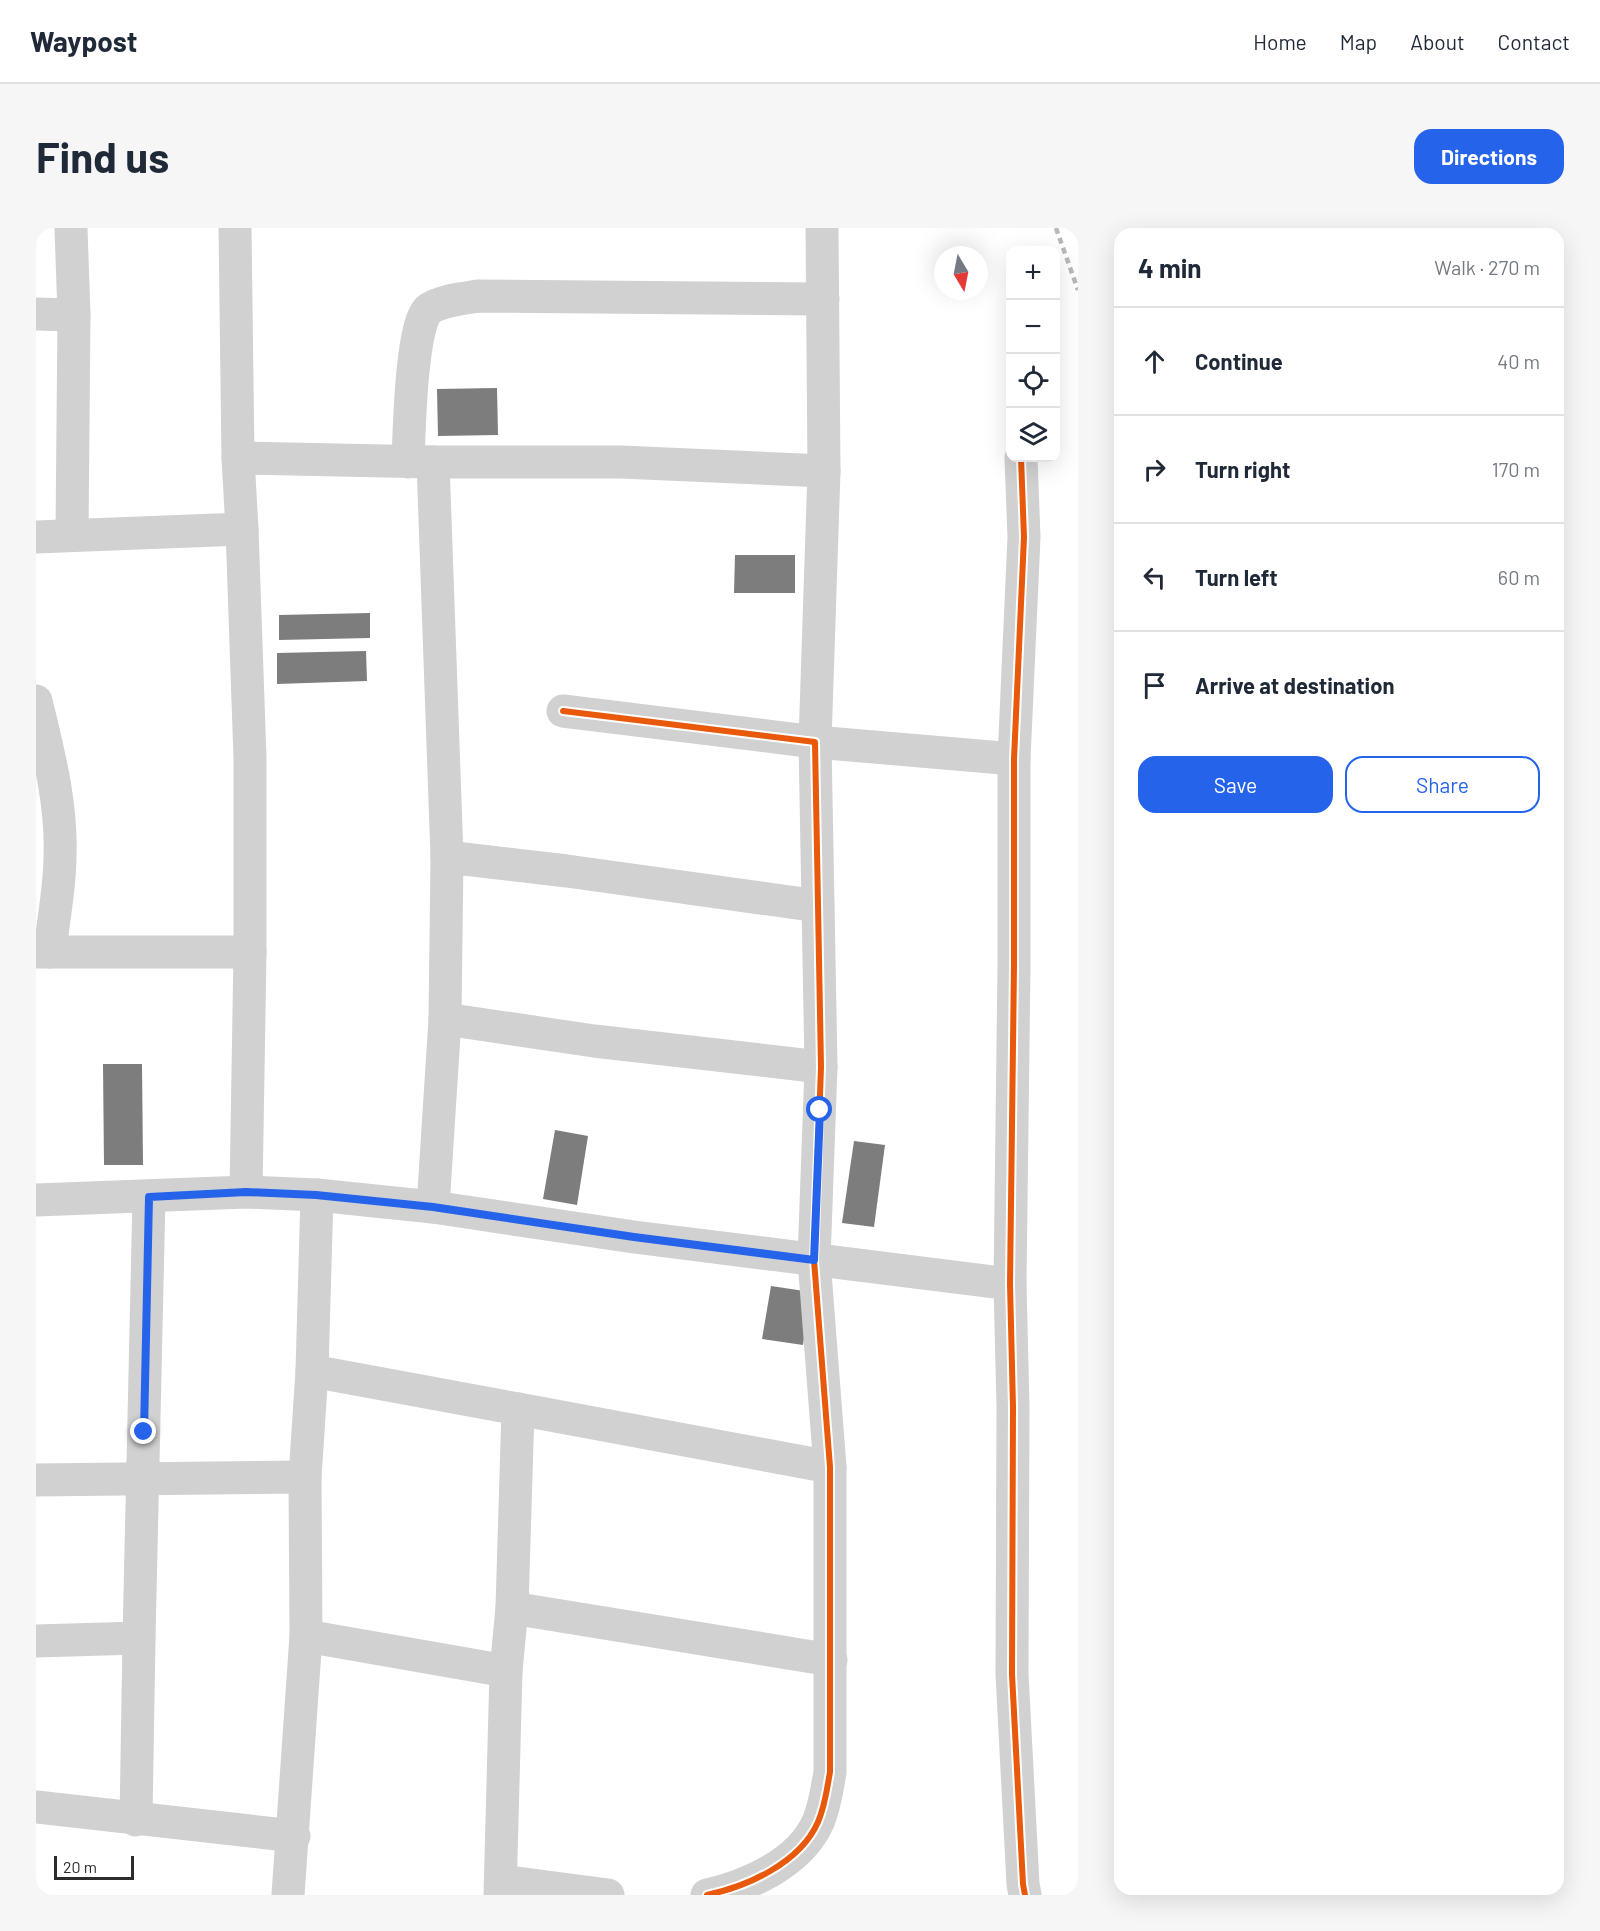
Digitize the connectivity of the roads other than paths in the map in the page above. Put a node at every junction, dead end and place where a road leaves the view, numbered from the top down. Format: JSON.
{"nodes":[{"id":1,"x":71,"y":228,"type":"edge"},
{"id":2,"x":235,"y":228,"type":"edge"},
{"id":3,"x":822,"y":228,"type":"edge"},
{"id":4,"x":823,"y":299,"type":"junction"},
{"id":5,"x":36,"y":314,"type":"edge"},
{"id":6,"x":74,"y":315,"type":"junction"},
{"id":7,"x":238,"y":458,"type":"junction"},
{"id":8,"x":420,"y":462,"type":"junction"},
{"id":9,"x":1021,"y":462,"type":"edge"},
{"id":10,"x":824,"y":471,"type":"junction"},
{"id":11,"x":242,"y":529,"type":"junction"},
{"id":12,"x":72,"y":534,"type":"junction"},
{"id":13,"x":36,"y":537,"type":"edge"},
{"id":14,"x":36,"y":701,"type":"edge"},
{"id":15,"x":562,"y":711,"type":"dead end"},
{"id":16,"x":815,"y":742,"type":"junction"},
{"id":17,"x":1014,"y":759,"type":"junction"},
{"id":18,"x":447,"y":857,"type":"junction"},
{"id":19,"x":818,"y":906,"type":"junction"},
{"id":20,"x":43,"y":952,"type":"edge"},
{"id":21,"x":250,"y":952,"type":"junction"},
{"id":22,"x":445,"y":1019,"type":"junction"},
{"id":23,"x":821,"y":1067,"type":"junction"},
{"id":24,"x":246,"y":1192,"type":"junction"},
{"id":25,"x":316,"y":1195,"type":"junction"},
{"id":26,"x":149,"y":1197,"type":"junction"},
{"id":27,"x":36,"y":1200,"type":"edge"},
{"id":28,"x":433,"y":1207,"type":"junction"},
{"id":29,"x":814,"y":1260,"type":"junction"},
{"id":30,"x":1010,"y":1284,"type":"junction"},
{"id":31,"x":312,"y":1371,"type":"junction"},
{"id":32,"x":518,"y":1409,"type":"junction"},
{"id":33,"x":830,"y":1467,"type":"junction"},
{"id":34,"x":305,"y":1477,"type":"junction"},
{"id":35,"x":142,"y":1479,"type":"junction"},
{"id":36,"x":36,"y":1480,"type":"edge"},
{"id":37,"x":512,"y":1608,"type":"junction"},
{"id":38,"x":306,"y":1636,"type":"junction"},
{"id":39,"x":139,"y":1638,"type":"junction"},
{"id":40,"x":36,"y":1641,"type":"edge"},
{"id":41,"x":831,"y":1660,"type":"junction"},
{"id":42,"x":506,"y":1671,"type":"junction"},
{"id":43,"x":36,"y":1807,"type":"edge"},
{"id":44,"x":136,"y":1820,"type":"junction"},
{"id":45,"x":294,"y":1836,"type":"junction"},
{"id":46,"x":500,"y":1888,"type":"edge"},
{"id":47,"x":1020,"y":1891,"type":"edge"},
{"id":48,"x":288,"y":1895,"type":"edge"},
{"id":49,"x":608,"y":1895,"type":"edge"},
{"id":50,"x":707,"y":1895,"type":"edge"}],
"edges":[{"from":1,"to":6,"type":"street"},
{"from":2,"to":7,"type":"street"},
{"from":3,"to":4,"type":"street"},
{"from":4,"to":8,"type":"street"},
{"from":4,"to":10,"type":"street"},
{"from":5,"to":6,"type":"street"},
{"from":6,"to":12,"type":"street"},
{"from":7,"to":8,"type":"street"},
{"from":7,"to":11,"type":"street"},
{"from":8,"to":10,"type":"street"},
{"from":8,"to":18,"type":"street"},
{"from":9,"to":17,"type":"street"},
{"from":10,"to":16,"type":"street"},
{"from":11,"to":12,"type":"street"},
{"from":11,"to":21,"type":"street"},
{"from":12,"to":13,"type":"street"},
{"from":14,"to":20,"type":"street"},
{"from":15,"to":16,"type":"street"},
{"from":16,"to":17,"type":"street"},
{"from":16,"to":19,"type":"street"},
{"from":17,"to":30,"type":"street"},
{"from":18,"to":19,"type":"street"},
{"from":18,"to":22,"type":"street"},
{"from":19,"to":23,"type":"street"},
{"from":20,"to":21,"type":"street"},
{"from":21,"to":24,"type":"street"},
{"from":22,"to":23,"type":"street"},
{"from":22,"to":28,"type":"street"},
{"from":23,"to":29,"type":"street"},
{"from":24,"to":25,"type":"street"},
{"from":24,"to":26,"type":"street"},
{"from":25,"to":28,"type":"street"},
{"from":25,"to":31,"type":"street"},
{"from":26,"to":27,"type":"street"},
{"from":26,"to":35,"type":"street"},
{"from":28,"to":29,"type":"street"},
{"from":29,"to":30,"type":"street"},
{"from":29,"to":33,"type":"street"},
{"from":30,"to":47,"type":"street"},
{"from":31,"to":32,"type":"street"},
{"from":31,"to":34,"type":"street"},
{"from":32,"to":33,"type":"street"},
{"from":32,"to":37,"type":"street"},
{"from":33,"to":41,"type":"street"},
{"from":34,"to":35,"type":"street"},
{"from":34,"to":38,"type":"street"},
{"from":35,"to":36,"type":"street"},
{"from":35,"to":39,"type":"street"},
{"from":37,"to":41,"type":"street"},
{"from":37,"to":42,"type":"street"},
{"from":38,"to":42,"type":"street"},
{"from":38,"to":45,"type":"street"},
{"from":39,"to":40,"type":"street"},
{"from":39,"to":44,"type":"street"},
{"from":41,"to":50,"type":"street"},
{"from":42,"to":46,"type":"street"},
{"from":43,"to":44,"type":"street"},
{"from":44,"to":45,"type":"street"},
{"from":45,"to":48,"type":"street"},
{"from":46,"to":49,"type":"street"}]}
